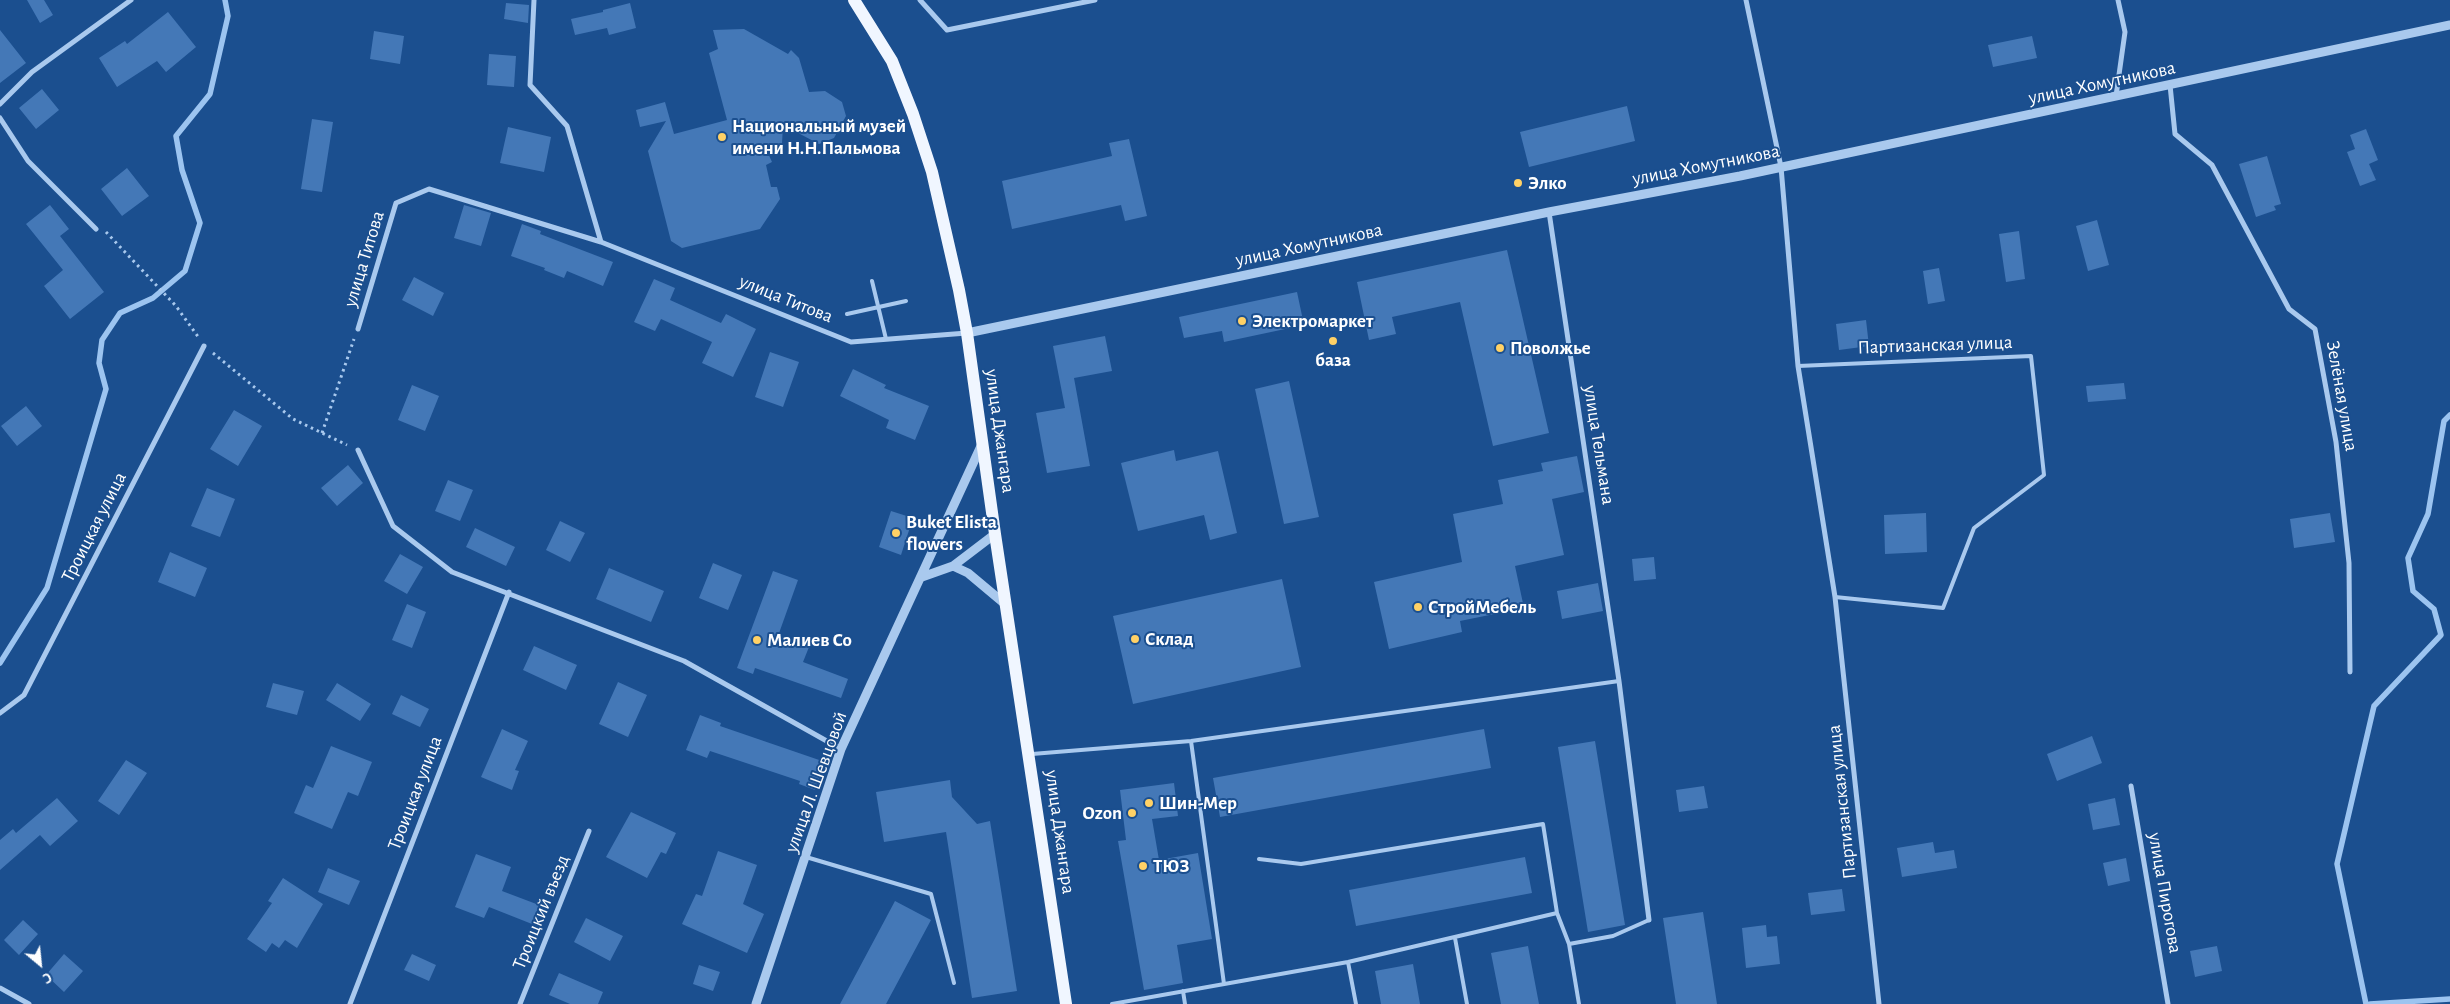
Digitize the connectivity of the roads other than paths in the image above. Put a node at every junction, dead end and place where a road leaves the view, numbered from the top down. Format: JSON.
{"nodes":[{"id":1,"x":132,"y":0,"type":"edge"},
{"id":2,"x":534,"y":0,"type":"edge"},
{"id":3,"x":854,"y":0,"type":"edge"},
{"id":4,"x":920,"y":0,"type":"edge"},
{"id":5,"x":1095,"y":0,"type":"edge"},
{"id":6,"x":1746,"y":0,"type":"edge"},
{"id":7,"x":2118,"y":0,"type":"edge"},
{"id":8,"x":2450,"y":25,"type":"edge"},
{"id":9,"x":2170,"y":85,"type":"junction"},
{"id":10,"x":2116,"y":97,"type":"junction"},
{"id":11,"x":0,"y":104,"type":"edge"},
{"id":12,"x":0,"y":118,"type":"edge"},
{"id":13,"x":1781,"y":166,"type":"junction"},
{"id":14,"x":1549,"y":212,"type":"junction"},
{"id":15,"x":96,"y":229,"type":"road end"},
{"id":16,"x":601,"y":242,"type":"junction"},
{"id":17,"x":872,"y":281,"type":"dead end"},
{"id":18,"x":906,"y":301,"type":"dead end"},
{"id":19,"x":879,"y":308,"type":"junction"},
{"id":20,"x":847,"y":314,"type":"dead end"},
{"id":21,"x":358,"y":329,"type":"road end"},
{"id":22,"x":967,"y":333,"type":"junction"},
{"id":23,"x":886,"y":339,"type":"junction"},
{"id":24,"x":204,"y":346,"type":"road end"},
{"id":25,"x":1798,"y":366,"type":"junction"},
{"id":26,"x":982,"y":444,"type":"junction"},
{"id":27,"x":358,"y":450,"type":"road end"},
{"id":28,"x":995,"y":534,"type":"junction"},
{"id":29,"x":953,"y":566,"type":"junction"},
{"id":30,"x":922,"y":577,"type":"junction"},
{"id":31,"x":509,"y":592,"type":"junction"},
{"id":32,"x":1834,"y":597,"type":"junction"},
{"id":33,"x":1006,"y":604,"type":"junction"},
{"id":34,"x":2350,"y":672,"type":"dead end"},
{"id":35,"x":1619,"y":681,"type":"junction"},
{"id":36,"x":0,"y":713,"type":"edge"},
{"id":37,"x":1191,"y":741,"type":"junction"},
{"id":38,"x":841,"y":749,"type":"junction"},
{"id":39,"x":1029,"y":754,"type":"junction"},
{"id":40,"x":2132,"y":786,"type":"dead end"},
{"id":41,"x":589,"y":831,"type":"dead end"},
{"id":42,"x":805,"y":857,"type":"junction"},
{"id":43,"x":1259,"y":859,"type":"dead end"},
{"id":44,"x":1557,"y":913,"type":"junction"},
{"id":45,"x":1649,"y":920,"type":"joint"},
{"id":46,"x":1455,"y":938,"type":"junction"},
{"id":47,"x":1569,"y":944,"type":"junction"},
{"id":48,"x":1348,"y":962,"type":"junction"},
{"id":49,"x":954,"y":983,"type":"dead end"},
{"id":50,"x":1224,"y":984,"type":"junction"},
{"id":51,"x":0,"y":988,"type":"edge"},
{"id":52,"x":1183,"y":991,"type":"junction"},
{"id":53,"x":29,"y":1004,"type":"edge"},
{"id":54,"x":350,"y":1004,"type":"edge"},
{"id":55,"x":520,"y":1004,"type":"edge"},
{"id":56,"x":756,"y":1004,"type":"edge"},
{"id":57,"x":1066,"y":1004,"type":"edge"},
{"id":58,"x":1112,"y":1004,"type":"edge"},
{"id":59,"x":1185,"y":1004,"type":"edge"},
{"id":60,"x":1356,"y":1004,"type":"edge"},
{"id":61,"x":1467,"y":1004,"type":"edge"},
{"id":62,"x":1579,"y":1004,"type":"edge"},
{"id":63,"x":1878,"y":1004,"type":"edge"},
{"id":64,"x":2168,"y":1004,"type":"edge"}],
"edges":[{"from":1,"to":11,"type":"street"},
{"from":2,"to":16,"type":"street"},
{"from":3,"to":22,"type":"main road","name":"улица Джангара"},
{"from":4,"to":5,"type":"street"},
{"from":6,"to":13,"type":"street","name":"Партизанская улица"},
{"from":7,"to":10,"type":"street"},
{"from":8,"to":9,"type":"street","name":"улица Хомутникова"},
{"from":9,"to":10,"type":"street","name":"улица Хомутникова"},
{"from":9,"to":34,"type":"street","name":"Зелёная улица"},
{"from":10,"to":13,"type":"street","name":"улица Хомутникова"},
{"from":12,"to":15,"type":"street"},
{"from":13,"to":14,"type":"street","name":"улица Хомутникова"},
{"from":13,"to":25,"type":"street","name":"Партизанская улица"},
{"from":14,"to":22,"type":"street","name":"улица Хомутникова"},
{"from":14,"to":35,"type":"street","name":"улица Тельмана"},
{"from":16,"to":21,"type":"street","name":"улица Титова"},
{"from":16,"to":23,"type":"street","name":"улица Титова"},
{"from":17,"to":19,"type":"lane"},
{"from":18,"to":19,"type":"lane"},
{"from":19,"to":20,"type":"lane"},
{"from":19,"to":23,"type":"lane"},
{"from":22,"to":23,"type":"street","name":"улица Титова"},
{"from":22,"to":26,"type":"main road","name":"улица Джангара"},
{"from":24,"to":36,"type":"street","name":"Троицкая улица"},
{"from":25,"to":32,"type":"street","name":"Партизанская улица"},
{"from":25,"to":32,"type":"lane","name":"Партизанская улица"},
{"from":26,"to":28,"type":"main road","name":"улица Джангара"},
{"from":26,"to":30,"type":"street","name":"улица Л. Шевцовой"},
{"from":27,"to":31,"type":"street"},
{"from":28,"to":29,"type":"street"},
{"from":28,"to":33,"type":"main road","name":"улица Джангара"},
{"from":29,"to":30,"type":"street"},
{"from":29,"to":33,"type":"street"},
{"from":30,"to":38,"type":"street","name":"улица Л. Шевцовой"},
{"from":31,"to":38,"type":"street"},
{"from":31,"to":54,"type":"street","name":"Троицкая улица"},
{"from":32,"to":63,"type":"street","name":"Партизанская улица"},
{"from":33,"to":39,"type":"main road","name":"улица Джангара"},
{"from":35,"to":37,"type":"lane"},
{"from":35,"to":45,"type":"street","name":"улица Тельмана"},
{"from":37,"to":39,"type":"lane"},
{"from":37,"to":50,"type":"lane"},
{"from":38,"to":42,"type":"street","name":"улица Л. Шевцовой"},
{"from":39,"to":57,"type":"main road","name":"улица Джангара"},
{"from":40,"to":64,"type":"street","name":"улица Пирогова"},
{"from":41,"to":55,"type":"street","name":"Троицкий въезд"},
{"from":42,"to":49,"type":"lane"},
{"from":42,"to":56,"type":"street","name":"улица Л. Шевцовой"},
{"from":43,"to":44,"type":"lane"},
{"from":44,"to":46,"type":"lane"},
{"from":44,"to":47,"type":"lane"},
{"from":45,"to":47,"type":"lane"},
{"from":46,"to":48,"type":"lane"},
{"from":46,"to":61,"type":"lane"},
{"from":47,"to":62,"type":"lane"},
{"from":48,"to":50,"type":"lane"},
{"from":48,"to":60,"type":"lane"},
{"from":50,"to":52,"type":"lane"},
{"from":51,"to":53,"type":"street"},
{"from":52,"to":58,"type":"lane"},
{"from":52,"to":59,"type":"lane"}]}
